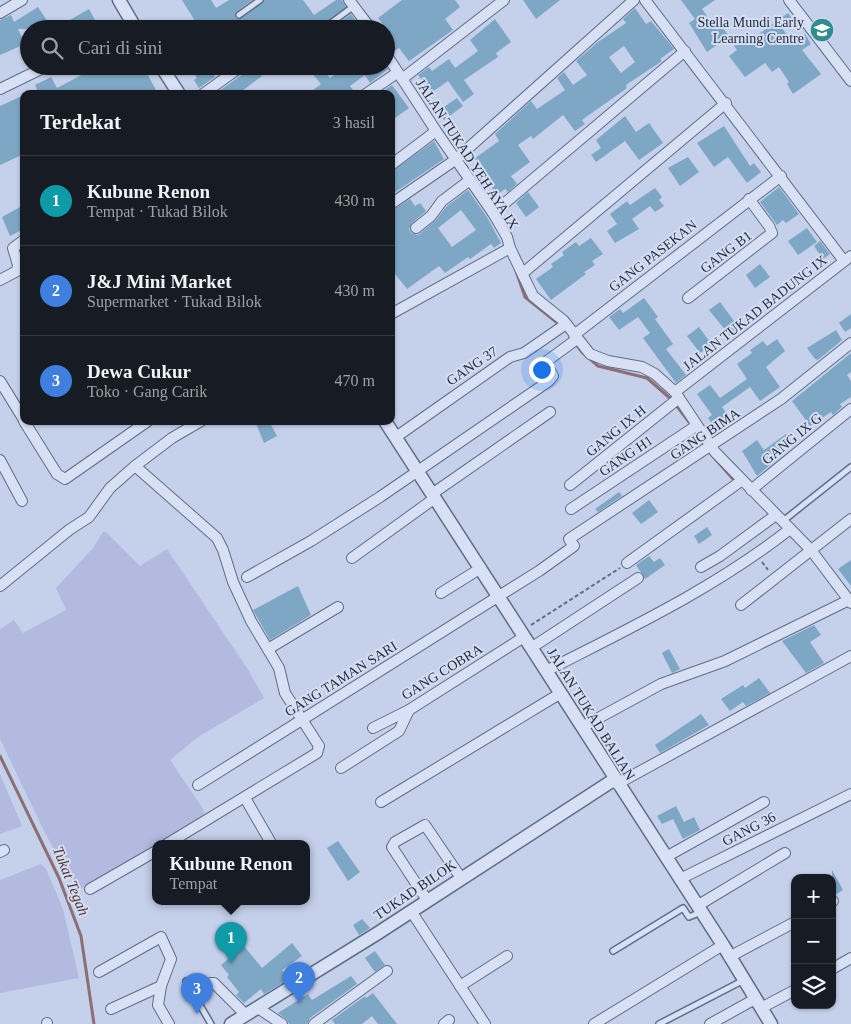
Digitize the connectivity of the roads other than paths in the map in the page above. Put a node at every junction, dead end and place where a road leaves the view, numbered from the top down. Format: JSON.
{"nodes":[{"id":1,"x":22,"y":0,"type":"edge"},
{"id":2,"x":119,"y":0,"type":"edge"},
{"id":3,"x":260,"y":0,"type":"edge"},
{"id":4,"x":503,"y":0,"type":"edge"},
{"id":5,"x":634,"y":0,"type":"edge"},
{"id":6,"x":644,"y":0,"type":"edge"},
{"id":7,"x":789,"y":0,"type":"edge"},
{"id":8,"x":351,"y":3,"type":"edge"},
{"id":9,"x":0,"y":13,"type":"edge"},
{"id":10,"x":239,"y":15,"type":"dead end"},
{"id":11,"x":129,"y":20,"type":"edge"},
{"id":12,"x":333,"y":20,"type":"edge"},
{"id":13,"x":364,"y":20,"type":"edge"},
{"id":14,"x":685,"y":51,"type":"junction"},
{"id":15,"x":395,"y":68,"type":"edge"},
{"id":16,"x":29,"y":75,"type":"edge"},
{"id":17,"x":167,"y":75,"type":"edge"},
{"id":18,"x":229,"y":75,"type":"edge"},
{"id":19,"x":400,"y":76,"type":"junction"},
{"id":20,"x":851,"y":80,"type":"edge"},
{"id":21,"x":0,"y":89,"type":"edge"},
{"id":22,"x":176,"y":90,"type":"edge"},
{"id":23,"x":209,"y":90,"type":"edge"},
{"id":24,"x":374,"y":90,"type":"edge"},
{"id":25,"x":726,"y":103,"type":"junction"},
{"id":26,"x":436,"y":132,"type":"junction"},
{"id":27,"x":455,"y":160,"type":"junction"},
{"id":28,"x":395,"y":162,"type":"edge"},
{"id":29,"x":781,"y":176,"type":"junction"},
{"id":30,"x":470,"y":180,"type":"junction"},
{"id":31,"x":749,"y":199,"type":"junction"},
{"id":32,"x":395,"y":201,"type":"edge"},
{"id":33,"x":493,"y":213,"type":"junction"},
{"id":34,"x":416,"y":228,"type":"dead end"},
{"id":35,"x":20,"y":243,"type":"edge"},
{"id":36,"x":510,"y":248,"type":"junction"},
{"id":37,"x":848,"y":258,"type":"edge"},
{"id":38,"x":523,"y":273,"type":"junction"},
{"id":39,"x":0,"y":280,"type":"edge"},
{"id":40,"x":688,"y":298,"type":"dead end"},
{"id":41,"x":395,"y":312,"type":"edge"},
{"id":42,"x":566,"y":324,"type":"junction"},
{"id":43,"x":576,"y":337,"type":"junction"},
{"id":44,"x":851,"y":343,"type":"edge"},
{"id":45,"x":0,"y":382,"type":"edge"},
{"id":46,"x":677,"y":395,"type":"junction"},
{"id":47,"x":851,"y":409,"type":"edge"},
{"id":48,"x":550,"y":412,"type":"dead end"},
{"id":49,"x":20,"y":414,"type":"edge"},
{"id":50,"x":26,"y":425,"type":"edge"},
{"id":51,"x":142,"y":425,"type":"edge"},
{"id":52,"x":194,"y":425,"type":"edge"},
{"id":53,"x":388,"y":425,"type":"edge"},
{"id":54,"x":696,"y":426,"type":"junction"},
{"id":55,"x":396,"y":437,"type":"junction"},
{"id":56,"x":711,"y":447,"type":"junction"},
{"id":57,"x":0,"y":460,"type":"edge"},
{"id":58,"x":135,"y":466,"type":"junction"},
{"id":59,"x":851,"y":467,"type":"edge"},
{"id":60,"x":418,"y":473,"type":"junction"},
{"id":61,"x":741,"y":481,"type":"junction"},
{"id":62,"x":570,"y":485,"type":"dead end"},
{"id":63,"x":751,"y":490,"type":"junction"},
{"id":64,"x":433,"y":496,"type":"junction"},
{"id":65,"x":22,"y":501,"type":"dead end"},
{"id":66,"x":571,"y":509,"type":"dead end"},
{"id":67,"x":779,"y":518,"type":"junction"},
{"id":68,"x":851,"y":519,"type":"edge"},
{"id":69,"x":790,"y":529,"type":"junction"},
{"id":70,"x":569,"y":540,"type":"joint"},
{"id":71,"x":811,"y":550,"type":"junction"},
{"id":72,"x":352,"y":558,"type":"dead end"},
{"id":73,"x":627,"y":562,"type":"road end"},
{"id":74,"x":701,"y":567,"type":"dead end"},
{"id":75,"x":481,"y":568,"type":"junction"},
{"id":76,"x":248,"y":576,"type":"dead end"},
{"id":77,"x":638,"y":578,"type":"dead end"},
{"id":78,"x":0,"y":586,"type":"edge"},
{"id":79,"x":441,"y":593,"type":"dead end"},
{"id":80,"x":499,"y":597,"type":"junction"},
{"id":81,"x":850,"y":601,"type":"edge"},
{"id":82,"x":741,"y":605,"type":"dead end"},
{"id":83,"x":338,"y":607,"type":"dead end"},
{"id":84,"x":526,"y":639,"type":"junction"},
{"id":85,"x":268,"y":649,"type":"junction"},
{"id":86,"x":851,"y":656,"type":"edge"},
{"id":87,"x":546,"y":671,"type":"junction"},
{"id":88,"x":561,"y":693,"type":"junction"},
{"id":89,"x":409,"y":710,"type":"junction"},
{"id":90,"x":302,"y":720,"type":"junction"},
{"id":91,"x":582,"y":727,"type":"junction"},
{"id":92,"x":372,"y":728,"type":"dead end"},
{"id":93,"x":341,"y":768,"type":"dead end"},
{"id":94,"x":616,"y":782,"type":"junction"},
{"id":95,"x":198,"y":785,"type":"dead end"},
{"id":96,"x":851,"y":794,"type":"edge"},
{"id":97,"x":245,"y":798,"type":"junction"},
{"id":98,"x":381,"y":802,"type":"dead end"},
{"id":99,"x":764,"y":802,"type":"dead end"},
{"id":100,"x":174,"y":840,"type":"edge"},
{"id":101,"x":269,"y":840,"type":"edge"},
{"id":102,"x":152,"y":853,"type":"edge"},
{"id":103,"x":785,"y":853,"type":"dead end"},
{"id":104,"x":666,"y":857,"type":"junction"},
{"id":105,"x":461,"y":878,"type":"junction"},
{"id":106,"x":680,"y":880,"type":"junction"},
{"id":107,"x":90,"y":888,"type":"dead end"},
{"id":108,"x":427,"y":900,"type":"junction"},
{"id":109,"x":699,"y":909,"type":"junction"},
{"id":110,"x":411,"y":910,"type":"junction"},
{"id":111,"x":791,"y":924,"type":"edge"},
{"id":112,"x":723,"y":945,"type":"junction"},
{"id":113,"x":614,"y":951,"type":"dead end"},
{"id":114,"x":507,"y":956,"type":"dead end"},
{"id":115,"x":729,"y":956,"type":"junction"},
{"id":116,"x":851,"y":958,"type":"edge"},
{"id":117,"x":836,"y":967,"type":"edge"},
{"id":118,"x":387,"y":971,"type":"dead end"},
{"id":119,"x":99,"y":972,"type":"dead end"},
{"id":120,"x":744,"y":980,"type":"junction"},
{"id":121,"x":186,"y":981,"type":"dead end"},
{"id":122,"x":161,"y":986,"type":"junction"},
{"id":123,"x":460,"y":986,"type":"junction"},
{"id":124,"x":791,"y":992,"type":"edge"},
{"id":125,"x":199,"y":993,"type":"dead end"},
{"id":126,"x":758,"y":1004,"type":"junction"},
{"id":127,"x":258,"y":1008,"type":"junction"},
{"id":128,"x":111,"y":1010,"type":"dead end"},
{"id":129,"x":246,"y":1015,"type":"junction"},
{"id":130,"x":769,"y":1023,"type":"edge"},
{"id":131,"x":169,"y":1024,"type":"edge"},
{"id":132,"x":212,"y":1024,"type":"edge"},
{"id":133,"x":231,"y":1024,"type":"edge"},
{"id":134,"x":282,"y":1024,"type":"edge"},
{"id":135,"x":314,"y":1024,"type":"edge"},
{"id":136,"x":485,"y":1024,"type":"edge"},
{"id":137,"x":594,"y":1024,"type":"edge"},
{"id":138,"x":659,"y":1024,"type":"edge"},
{"id":139,"x":710,"y":1024,"type":"edge"}],
"edges":[{"from":1,"to":9,"type":"street"},
{"from":2,"to":11,"type":"street"},
{"from":3,"to":10,"type":"lane"},
{"from":4,"to":19,"type":"street"},
{"from":5,"to":27,"type":"street"},
{"from":6,"to":14,"type":"street"},
{"from":7,"to":20,"type":"street"},
{"from":8,"to":12,"type":"lane"},
{"from":8,"to":13,"type":"street"},
{"from":14,"to":25,"type":"street"},
{"from":14,"to":33,"type":"street"},
{"from":15,"to":19,"type":"street","name":"JALAN TUKAD YEH AYA IX"},
{"from":16,"to":21,"type":"street"},
{"from":17,"to":22,"type":"street"},
{"from":18,"to":23,"type":"street"},
{"from":19,"to":24,"type":"street"},
{"from":19,"to":26,"type":"street","name":"JALAN TUKAD YEH AYA IX"},
{"from":25,"to":29,"type":"street"},
{"from":25,"to":38,"type":"street"},
{"from":26,"to":27,"type":"street","name":"JALAN TUKAD YEH AYA IX"},
{"from":26,"to":28,"type":"street"},
{"from":27,"to":30,"type":"street","name":"JALAN TUKAD YEH AYA IX"},
{"from":27,"to":32,"type":"street"},
{"from":29,"to":31,"type":"street","name":"GANG PASEKAN"},
{"from":29,"to":37,"type":"street"},
{"from":30,"to":33,"type":"street","name":"JALAN TUKAD YEH AYA IX"},
{"from":30,"to":34,"type":"street"},
{"from":31,"to":40,"type":"street","name":"GANG B1"},
{"from":31,"to":43,"type":"street","name":"GANG PASEKAN"},
{"from":33,"to":36,"type":"street","name":"JALAN TUKAD YEH AYA IX"},
{"from":35,"to":39,"type":"street"},
{"from":36,"to":38,"type":"street","name":"JALAN TUKAD YEH AYA IX"},
{"from":36,"to":41,"type":"street"},
{"from":37,"to":46,"type":"street","name":"JALAN TUKAD BADUNG IX"},
{"from":38,"to":42,"type":"street","name":"JALAN TUKAD YEH AYA IX"},
{"from":42,"to":43,"type":"street","name":"JALAN TUKAD YEH AYA IX"},
{"from":42,"to":55,"type":"street","name":"GANG 37"},
{"from":43,"to":46,"type":"street","name":"JALAN TUKAD YEH AYA IX"},
{"from":43,"to":60,"type":"street","name":"GANG PASEKAN"},
{"from":44,"to":56,"type":"street","name":"GANG BIMA"},
{"from":45,"to":49,"type":"street"},
{"from":46,"to":54,"type":"street","name":"JALAN TUKAD YEH AYA IX"},
{"from":46,"to":62,"type":"street","name":"GANG IX H"},
{"from":47,"to":63,"type":"street","name":"GANG IX G"},
{"from":48,"to":64,"type":"street"},
{"from":50,"to":51,"type":"street"},
{"from":52,"to":58,"type":"street"},
{"from":53,"to":55,"type":"street","name":"JALAN TUKAD BALIAN"},
{"from":54,"to":56,"type":"street","name":"JALAN TUKAD YEH AYA IX"},
{"from":54,"to":66,"type":"street","name":"GANG H1"},
{"from":55,"to":60,"type":"street","name":"JALAN TUKAD BALIAN"},
{"from":56,"to":61,"type":"street","name":"JALAN TUKAD YEH AYA IX"},
{"from":56,"to":70,"type":"street","name":"GANG BIMA"},
{"from":57,"to":65,"type":"street"},
{"from":58,"to":78,"type":"street"},
{"from":58,"to":85,"type":"street"},
{"from":59,"to":67,"type":"lane"},
{"from":60,"to":64,"type":"street","name":"JALAN TUKAD BALIAN"},
{"from":60,"to":76,"type":"street"},
{"from":61,"to":63,"type":"street","name":"JALAN TUKAD YEH AYA IX"},
{"from":61,"to":73,"type":"street"},
{"from":63,"to":67,"type":"street","name":"JALAN TUKAD YEH AYA IX"},
{"from":64,"to":72,"type":"street"},
{"from":64,"to":75,"type":"street","name":"JALAN TUKAD BALIAN"},
{"from":67,"to":69,"type":"street","name":"JALAN TUKAD YEH AYA IX"},
{"from":67,"to":74,"type":"street"},
{"from":68,"to":71,"type":"street"},
{"from":69,"to":71,"type":"street","name":"JALAN TUKAD YEH AYA IX"},
{"from":69,"to":87,"type":"street"},
{"from":70,"to":80,"type":"street","name":"GANG TAMAN SARI"},
{"from":71,"to":81,"type":"street","name":"JALAN TUKAD YEH AYA IX"},
{"from":71,"to":82,"type":"street"},
{"from":75,"to":79,"type":"street"},
{"from":75,"to":80,"type":"street","name":"JALAN TUKAD BALIAN"},
{"from":77,"to":84,"type":"street","name":"GANG COBRA"},
{"from":80,"to":84,"type":"street","name":"JALAN TUKAD BALIAN"},
{"from":80,"to":90,"type":"street","name":"GANG TAMAN SARI"},
{"from":81,"to":91,"type":"street"},
{"from":83,"to":85,"type":"street"},
{"from":84,"to":87,"type":"street","name":"JALAN TUKAD BALIAN"},
{"from":84,"to":89,"type":"street","name":"GANG COBRA"},
{"from":85,"to":90,"type":"street"},
{"from":86,"to":94,"type":"street"},
{"from":87,"to":88,"type":"street","name":"JALAN TUKAD BALIAN"},
{"from":88,"to":91,"type":"street","name":"JALAN TUKAD BALIAN"},
{"from":88,"to":98,"type":"street"},
{"from":89,"to":92,"type":"street","name":"GANG COBRA"},
{"from":89,"to":93,"type":"street"},
{"from":90,"to":95,"type":"street","name":"GANG TAMAN SARI"},
{"from":90,"to":97,"type":"street"},
{"from":91,"to":94,"type":"street","name":"JALAN TUKAD BALIAN"},
{"from":94,"to":104,"type":"street","name":"JALAN TUKAD BALIAN"},
{"from":94,"to":105,"type":"street","name":"TUKAD BILOK"},
{"from":96,"to":106,"type":"street","name":"GANG 36"},
{"from":97,"to":100,"type":"street"},
{"from":97,"to":101,"type":"street"},
{"from":99,"to":104,"type":"street"},
{"from":102,"to":107,"type":"street"},
{"from":103,"to":109,"type":"street"},
{"from":104,"to":106,"type":"street","name":"JALAN TUKAD BALIAN"},
{"from":105,"to":108,"type":"street","name":"TUKAD BILOK"},
{"from":105,"to":108,"type":"street"},
{"from":106,"to":109,"type":"street","name":"JALAN TUKAD BALIAN"},
{"from":108,"to":110,"type":"street","name":"TUKAD BILOK"},
{"from":109,"to":112,"type":"street","name":"JALAN TUKAD BALIAN"},
{"from":109,"to":113,"type":"lane"},
{"from":110,"to":123,"type":"street"},
{"from":110,"to":127,"type":"street","name":"TUKAD BILOK"},
{"from":111,"to":115,"type":"street"},
{"from":112,"to":115,"type":"street","name":"JALAN TUKAD BALIAN"},
{"from":112,"to":137,"type":"street"},
{"from":114,"to":123,"type":"street"},
{"from":115,"to":120,"type":"street","name":"JALAN TUKAD BALIAN"},
{"from":116,"to":117,"type":"street"},
{"from":118,"to":135,"type":"street"},
{"from":119,"to":122,"type":"street"},
{"from":120,"to":126,"type":"street","name":"JALAN TUKAD BALIAN"},
{"from":120,"to":138,"type":"lane"},
{"from":121,"to":132,"type":"lane"},
{"from":122,"to":128,"type":"street"},
{"from":122,"to":131,"type":"street"},
{"from":123,"to":136,"type":"street"},
{"from":124,"to":126,"type":"street"},
{"from":125,"to":129,"type":"street"},
{"from":126,"to":130,"type":"street","name":"JALAN TUKAD BALIAN"},
{"from":126,"to":139,"type":"street"},
{"from":127,"to":129,"type":"street","name":"TUKAD BILOK"},
{"from":127,"to":134,"type":"street"},
{"from":129,"to":133,"type":"street","name":"TUKAD BILOK"}]}
